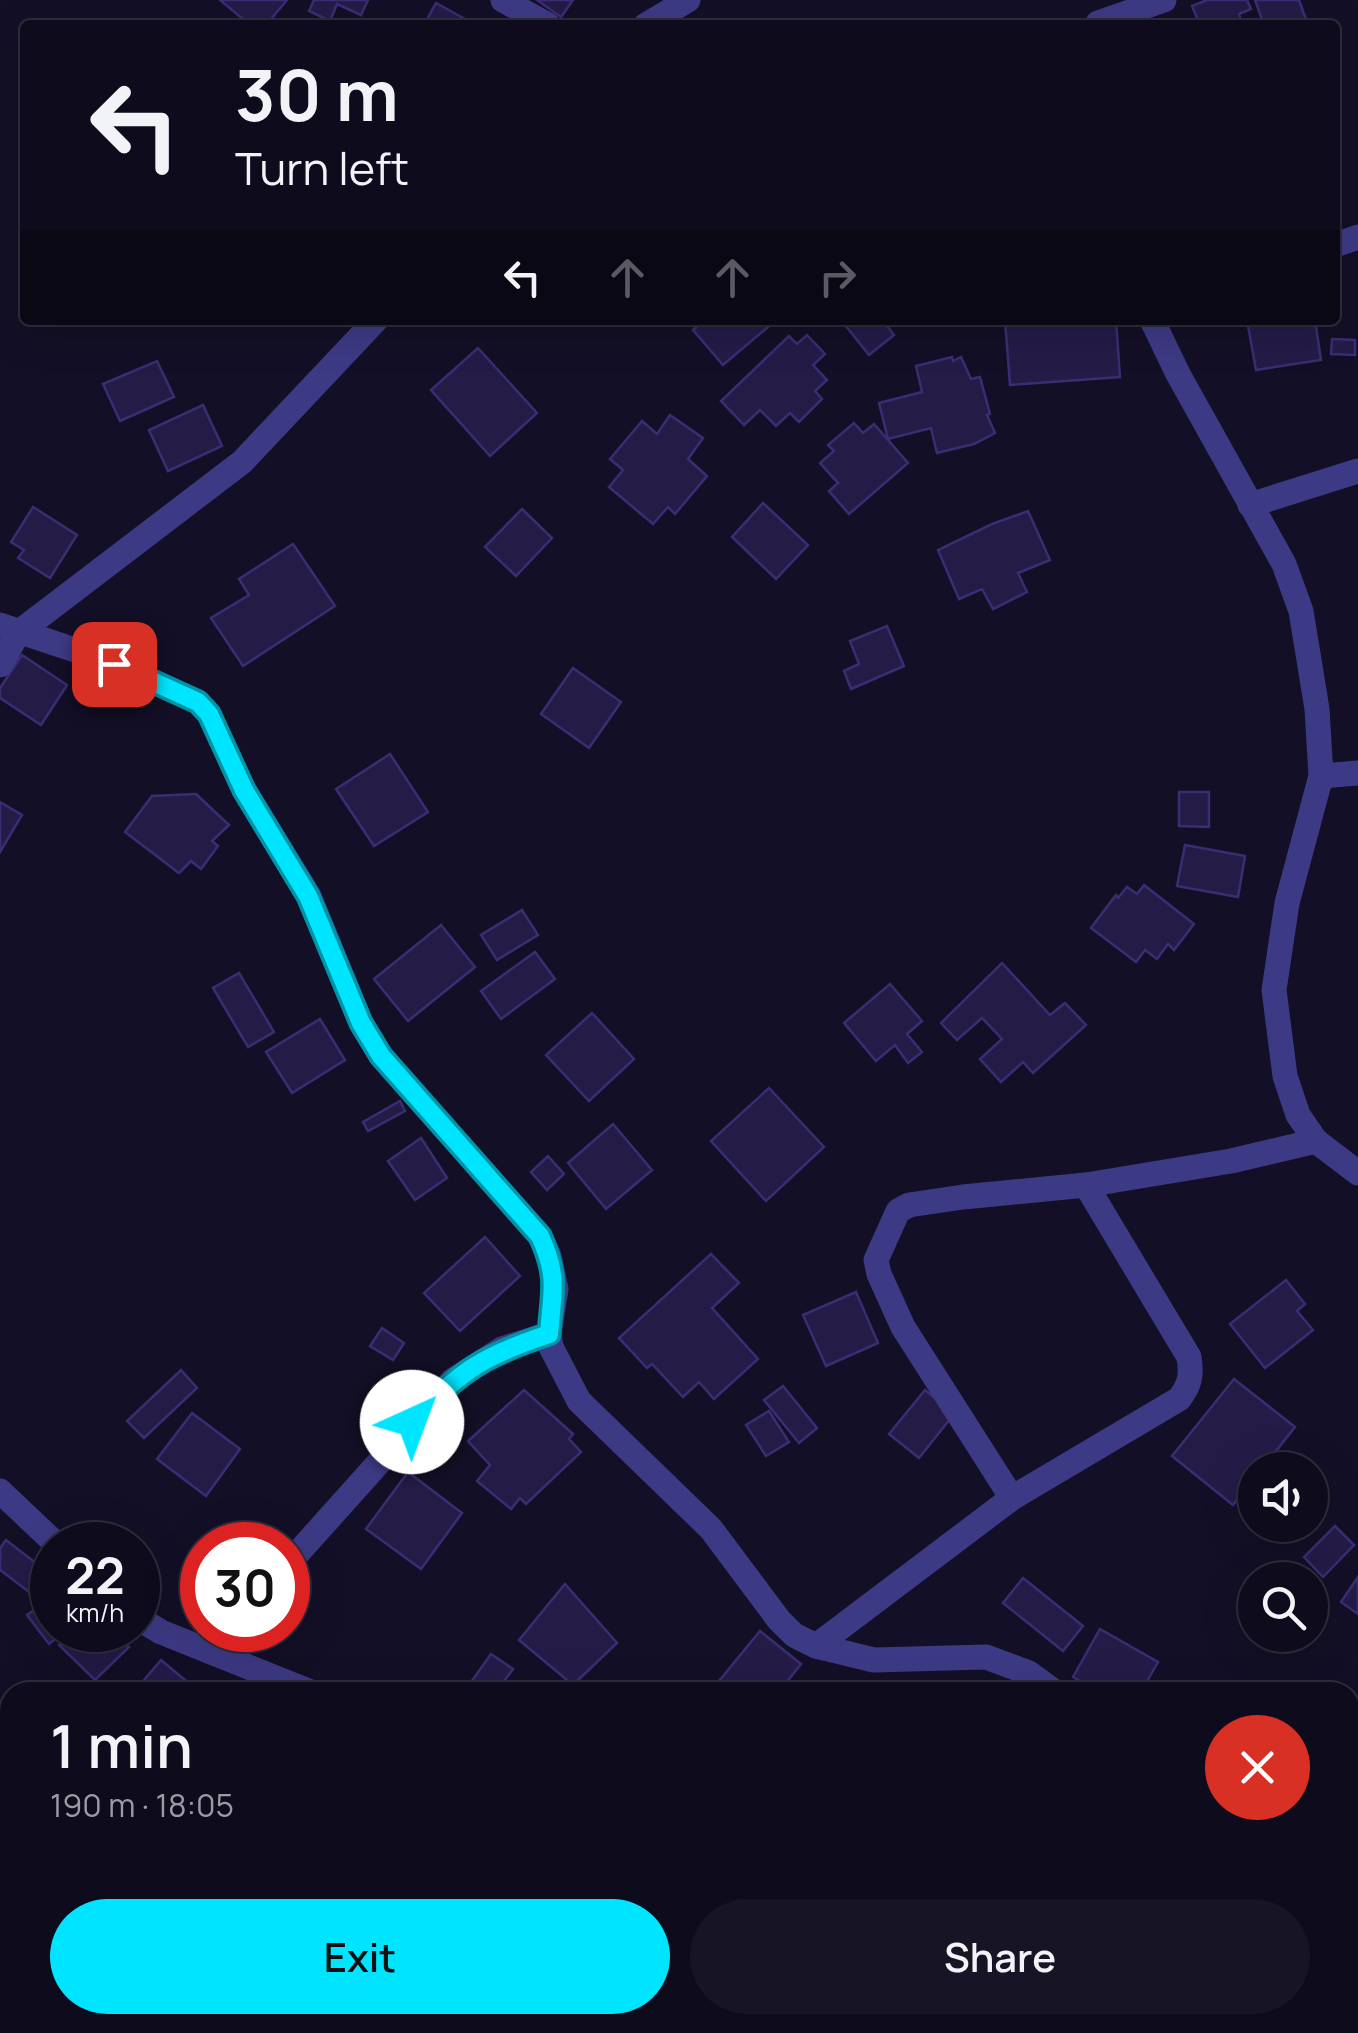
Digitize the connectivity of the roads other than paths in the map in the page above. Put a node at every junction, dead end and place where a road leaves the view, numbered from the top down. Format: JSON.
{"nodes":[{"id":1,"x":503,"y":0,"type":"edge"},
{"id":2,"x":688,"y":0,"type":"edge"},
{"id":3,"x":1164,"y":0,"type":"edge"},
{"id":4,"x":1097,"y":16,"type":"edge"},
{"id":5,"x":539,"y":20,"type":"edge"},
{"id":6,"x":654,"y":20,"type":"edge"},
{"id":7,"x":371,"y":325,"type":"edge"},
{"id":8,"x":1155,"y":325,"type":"edge"},
{"id":9,"x":1358,"y":471,"type":"edge"},
{"id":10,"x":1250,"y":505,"type":"junction"},
{"id":11,"x":9,"y":629,"type":"edge"},
{"id":12,"x":0,"y":665,"type":"edge"},
{"id":13,"x":1358,"y":773,"type":"edge"},
{"id":14,"x":1320,"y":776,"type":"junction"},
{"id":15,"x":1316,"y":1141,"type":"junction"},
{"id":16,"x":1358,"y":1173,"type":"edge"},
{"id":17,"x":1086,"y":1185,"type":"junction"},
{"id":18,"x":549,"y":1334,"type":"junction"},
{"id":19,"x":0,"y":1491,"type":"edge"},
{"id":20,"x":1012,"y":1498,"type":"junction"},
{"id":21,"x":33,"y":1522,"type":"edge"},
{"id":22,"x":310,"y":1539,"type":"edge"},
{"id":23,"x":816,"y":1646,"type":"junction"},
{"id":24,"x":214,"y":1652,"type":"edge"},
{"id":25,"x":287,"y":1682,"type":"edge"},
{"id":26,"x":1041,"y":1682,"type":"edge"}],
"edges":[{"from":1,"to":5,"type":"street"},
{"from":2,"to":6,"type":"street"},
{"from":3,"to":4,"type":"street"},
{"from":7,"to":11,"type":"street"},
{"from":8,"to":10,"type":"street"},
{"from":9,"to":10,"type":"street"},
{"from":10,"to":14,"type":"street"},
{"from":11,"to":12,"type":"street"},
{"from":11,"to":18,"type":"street"},
{"from":13,"to":14,"type":"street"},
{"from":14,"to":15,"type":"street"},
{"from":15,"to":16,"type":"street"},
{"from":15,"to":17,"type":"street"},
{"from":17,"to":20,"type":"street"},
{"from":17,"to":20,"type":"street"},
{"from":18,"to":22,"type":"street"},
{"from":18,"to":23,"type":"street"},
{"from":19,"to":21,"type":"street"},
{"from":20,"to":23,"type":"street"},
{"from":23,"to":26,"type":"street"},
{"from":24,"to":25,"type":"street"}]}
